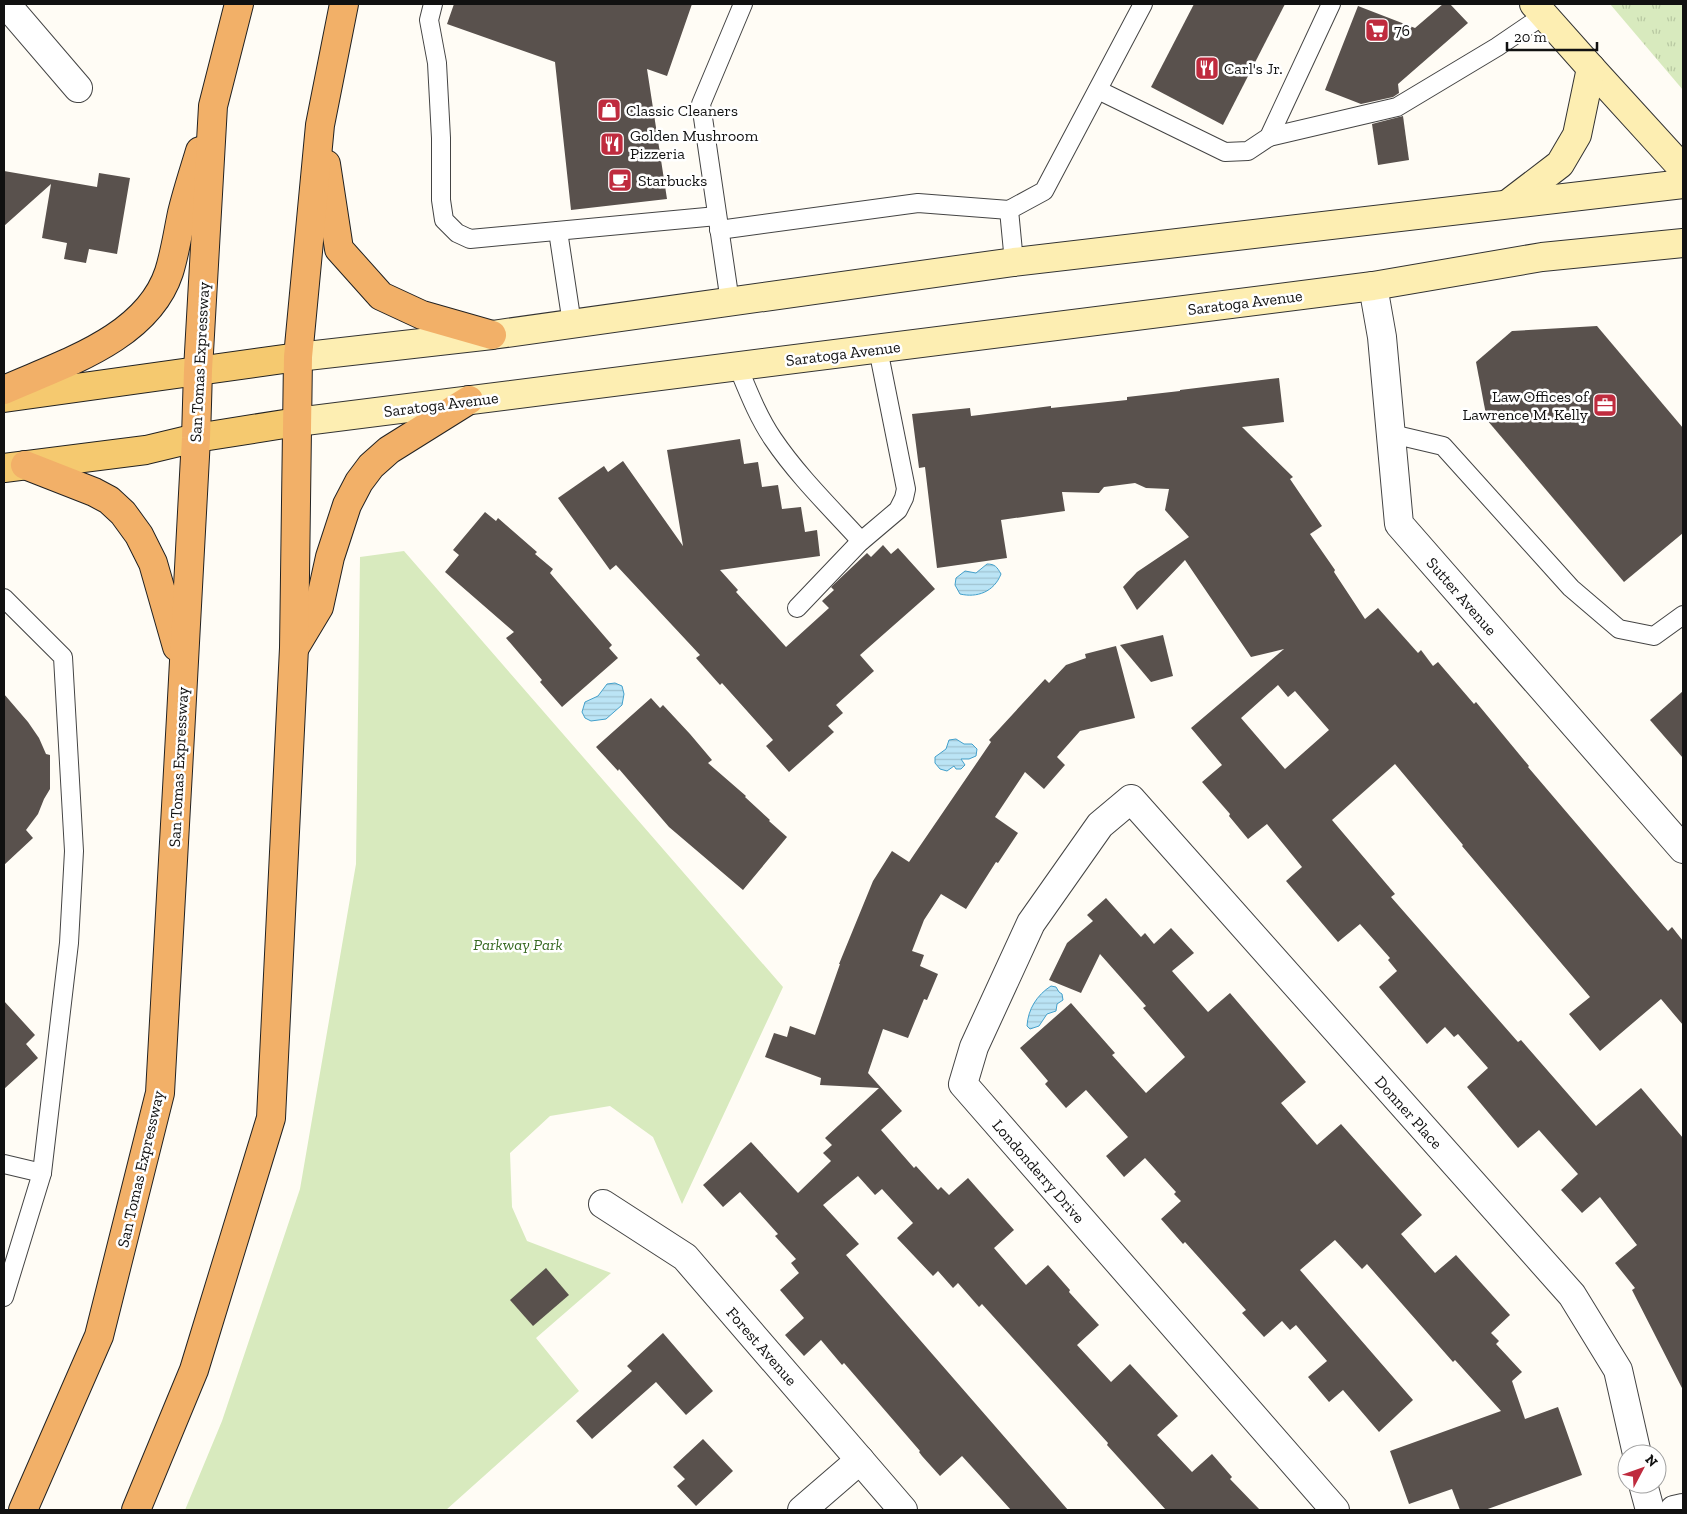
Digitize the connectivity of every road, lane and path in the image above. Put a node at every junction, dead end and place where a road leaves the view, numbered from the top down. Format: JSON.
{"nodes":[{"id":1,"x":6,"y":4,"type":"edge"},
{"id":2,"x":239,"y":4,"type":"edge"},
{"id":3,"x":344,"y":4,"type":"edge"},
{"id":4,"x":433,"y":4,"type":"edge"},
{"id":5,"x":743,"y":4,"type":"edge"},
{"id":6,"x":1143,"y":4,"type":"edge"},
{"id":7,"x":1331,"y":4,"type":"edge"},
{"id":8,"x":1539,"y":10,"type":"edge"},
{"id":9,"x":1591,"y":68,"type":"junction"},
{"id":10,"x":78,"y":88,"type":"dead end"},
{"id":11,"x":1098,"y":90,"type":"junction"},
{"id":12,"x":213,"y":106,"type":"junction"},
{"id":13,"x":320,"y":126,"type":"junction"},
{"id":14,"x":1269,"y":137,"type":"junction"},
{"id":15,"x":1683,"y":169,"type":"edge"},
{"id":16,"x":1683,"y":184,"type":"edge"},
{"id":17,"x":1508,"y":204,"type":"junction"},
{"id":18,"x":1009,"y":210,"type":"junction"},
{"id":19,"x":718,"y":223,"type":"junction"},
{"id":20,"x":558,"y":231,"type":"junction"},
{"id":21,"x":1683,"y":243,"type":"edge"},
{"id":22,"x":1014,"y":262,"type":"junction"},
{"id":23,"x":1373,"y":286,"type":"junction"},
{"id":24,"x":730,"y":302,"type":"junction"},
{"id":25,"x":572,"y":324,"type":"junction"},
{"id":26,"x":492,"y":335,"type":"junction"},
{"id":27,"x":878,"y":349,"type":"junction"},
{"id":28,"x":298,"y":357,"type":"junction"},
{"id":29,"x":738,"y":366,"type":"junction"},
{"id":30,"x":198,"y":370,"type":"junction"},
{"id":31,"x":4,"y":390,"type":"edge"},
{"id":32,"x":4,"y":398,"type":"edge"},
{"id":33,"x":469,"y":400,"type":"junction"},
{"id":34,"x":298,"y":422,"type":"junction"},
{"id":35,"x":1392,"y":434,"type":"junction"},
{"id":36,"x":196,"y":438,"type":"junction"},
{"id":37,"x":14,"y":466,"type":"edge"},
{"id":38,"x":861,"y":541,"type":"junction"},
{"id":39,"x":4,"y":598,"type":"edge"},
{"id":40,"x":797,"y":608,"type":"dead end"},
{"id":41,"x":1683,"y":615,"type":"edge"},
{"id":42,"x":294,"y":648,"type":"junction"},
{"id":43,"x":181,"y":717,"type":"junction"},
{"id":44,"x":1131,"y":799,"type":"joint"},
{"id":45,"x":1683,"y":849,"type":"edge"},
{"id":46,"x":4,"y":1164,"type":"edge"},
{"id":47,"x":42,"y":1173,"type":"junction"},
{"id":48,"x":603,"y":1204,"type":"dead end"},
{"id":49,"x":4,"y":1297,"type":"edge"},
{"id":50,"x":1635,"y":1444,"type":"edge"},
{"id":51,"x":860,"y":1460,"type":"junction"},
{"id":52,"x":1646,"y":1494,"type":"edge"},
{"id":53,"x":1683,"y":1508,"type":"edge"},
{"id":54,"x":23,"y":1510,"type":"edge"},
{"id":55,"x":136,"y":1510,"type":"edge"},
{"id":56,"x":802,"y":1510,"type":"edge"},
{"id":57,"x":903,"y":1510,"type":"edge"},
{"id":58,"x":1335,"y":1510,"type":"edge"},
{"id":59,"x":1650,"y":1510,"type":"edge"},
{"id":60,"x":1674,"y":1510,"type":"edge"}],
"edges":[{"from":1,"to":10,"type":"street"},
{"from":2,"to":12,"type":"highway","name":"San Tomas Expressway"},
{"from":3,"to":13,"type":"highway"},
{"from":4,"to":20,"type":"lane"},
{"from":5,"to":19,"type":"lane"},
{"from":6,"to":11,"type":"lane"},
{"from":7,"to":14,"type":"lane"},
{"from":8,"to":9,"type":"main road"},
{"from":8,"to":14,"type":"lane"},
{"from":9,"to":15,"type":"main road"},
{"from":9,"to":17,"type":"main road"},
{"from":11,"to":14,"type":"lane"},
{"from":11,"to":18,"type":"lane"},
{"from":12,"to":30,"type":"highway","name":"San Tomas Expressway"},
{"from":12,"to":31,"type":"highway"},
{"from":13,"to":26,"type":"highway"},
{"from":13,"to":28,"type":"highway"},
{"from":16,"to":17,"type":"main road"},
{"from":17,"to":22,"type":"main road"},
{"from":18,"to":19,"type":"lane"},
{"from":18,"to":22,"type":"lane"},
{"from":19,"to":20,"type":"lane"},
{"from":19,"to":24,"type":"lane"},
{"from":20,"to":25,"type":"lane"},
{"from":21,"to":23,"type":"main road","name":"Saratoga Avenue"},
{"from":22,"to":24,"type":"main road"},
{"from":23,"to":27,"type":"main road","name":"Saratoga Avenue"},
{"from":23,"to":35,"type":"street","name":"Sutter Avenue"},
{"from":24,"to":25,"type":"main road"},
{"from":25,"to":26,"type":"main road"},
{"from":26,"to":28,"type":"main road"},
{"from":27,"to":29,"type":"main road","name":"Saratoga Avenue"},
{"from":27,"to":38,"type":"lane"},
{"from":28,"to":30,"type":"main road"},
{"from":28,"to":34,"type":"highway"},
{"from":29,"to":33,"type":"main road","name":"Saratoga Avenue"},
{"from":29,"to":38,"type":"lane"},
{"from":30,"to":32,"type":"main road"},
{"from":30,"to":36,"type":"highway","name":"San Tomas Expressway"},
{"from":33,"to":34,"type":"main road","name":"Saratoga Avenue"},
{"from":33,"to":42,"type":"highway"},
{"from":34,"to":36,"type":"main road","name":"Saratoga Avenue"},
{"from":34,"to":42,"type":"highway"},
{"from":35,"to":41,"type":"lane"},
{"from":35,"to":45,"type":"street","name":"Sutter Avenue"},
{"from":36,"to":37,"type":"main road","name":"Saratoga Avenue"},
{"from":36,"to":43,"type":"highway","name":"San Tomas Expressway"},
{"from":37,"to":43,"type":"highway"},
{"from":38,"to":40,"type":"lane"},
{"from":39,"to":47,"type":"lane"},
{"from":42,"to":55,"type":"highway"},
{"from":43,"to":54,"type":"highway","name":"San Tomas Expressway"},
{"from":44,"to":50,"type":"street","name":"Donner Place"},
{"from":44,"to":58,"type":"street","name":"Londonderry Drive"},
{"from":46,"to":47,"type":"lane"},
{"from":47,"to":49,"type":"lane"},
{"from":48,"to":51,"type":"street","name":"Forest Avenue"},
{"from":51,"to":56,"type":"street"},
{"from":51,"to":57,"type":"street","name":"Forest Avenue"},
{"from":52,"to":59,"type":"street"},
{"from":53,"to":60,"type":"street"}]}
